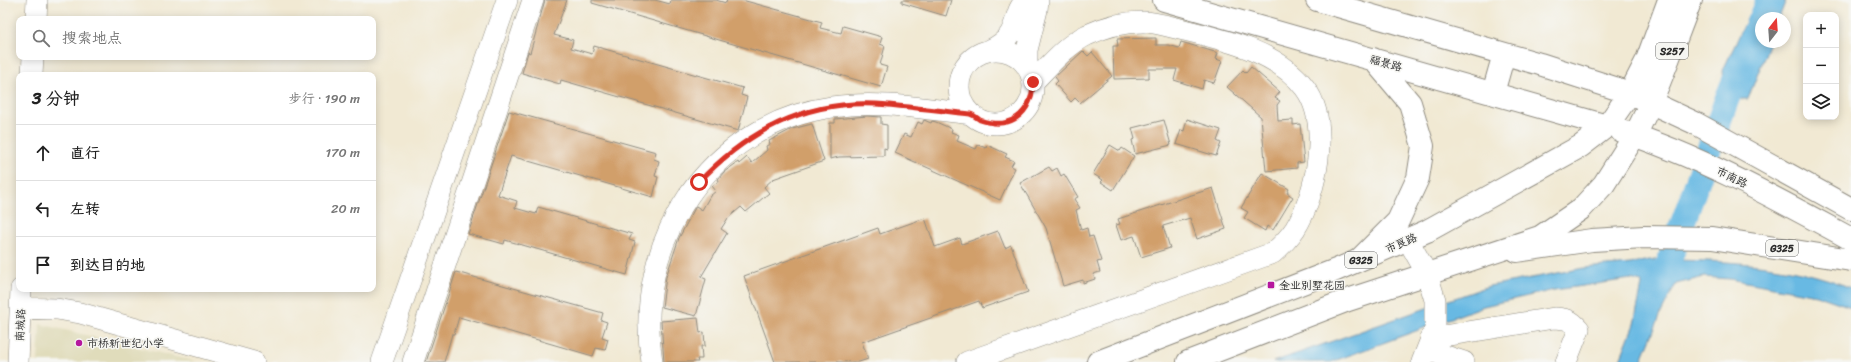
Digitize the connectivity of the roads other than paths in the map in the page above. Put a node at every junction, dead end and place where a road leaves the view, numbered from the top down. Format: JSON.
{"nodes":[{"id":1,"x":37,"y":0,"type":"edge"},
{"id":2,"x":507,"y":0,"type":"edge"},
{"id":3,"x":533,"y":0,"type":"edge"},
{"id":4,"x":1026,"y":0,"type":"edge"},
{"id":5,"x":1038,"y":0,"type":"edge"},
{"id":6,"x":1164,"y":0,"type":"edge"},
{"id":7,"x":1317,"y":0,"type":"edge"},
{"id":8,"x":1669,"y":0,"type":"edge"},
{"id":9,"x":1691,"y":0,"type":"edge"},
{"id":10,"x":36,"y":16,"type":"edge"},
{"id":11,"x":990,"y":50,"type":"junction"},
{"id":12,"x":1504,"y":54,"type":"junction"},
{"id":13,"x":1373,"y":59,"type":"junction"},
{"id":14,"x":33,"y":60,"type":"edge"},
{"id":15,"x":32,"y":72,"type":"edge"},
{"id":16,"x":1030,"y":74,"type":"junction"},
{"id":17,"x":1492,"y":93,"type":"junction"},
{"id":18,"x":1630,"y":93,"type":"junction"},
{"id":19,"x":1651,"y":102,"type":"junction"},
{"id":20,"x":971,"y":114,"type":"junction"},
{"id":21,"x":1607,"y":126,"type":"junction"},
{"id":22,"x":1635,"y":135,"type":"junction"},
{"id":23,"x":1741,"y":148,"type":"junction"},
{"id":24,"x":1727,"y":174,"type":"junction"},
{"id":25,"x":1851,"y":209,"type":"edge"},
{"id":26,"x":1851,"y":239,"type":"edge"},
{"id":27,"x":1408,"y":240,"type":"junction"},
{"id":28,"x":1851,"y":260,"type":"edge"},
{"id":29,"x":1357,"y":262,"type":"junction"},
{"id":30,"x":1459,"y":263,"type":"junction"},
{"id":31,"x":1427,"y":274,"type":"junction"},
{"id":32,"x":21,"y":298,"type":"edge"},
{"id":33,"x":1429,"y":345,"type":"edge"},
{"id":34,"x":18,"y":362,"type":"edge"},
{"id":35,"x":254,"y":362,"type":"edge"},
{"id":36,"x":382,"y":362,"type":"edge"},
{"id":37,"x":413,"y":362,"type":"edge"},
{"id":38,"x":652,"y":362,"type":"edge"},
{"id":39,"x":966,"y":362,"type":"edge"},
{"id":40,"x":1098,"y":362,"type":"edge"},
{"id":41,"x":1188,"y":362,"type":"edge"},
{"id":42,"x":1464,"y":362,"type":"edge"},
{"id":43,"x":1566,"y":362,"type":"edge"}],
"edges":[{"from":1,"to":10,"type":"street"},
{"from":2,"to":36,"type":"street"},
{"from":3,"to":37,"type":"street"},
{"from":4,"to":11,"type":"street"},
{"from":5,"to":16,"type":"street"},
{"from":6,"to":13,"type":"main road","name":"福景路"},
{"from":7,"to":12,"type":"main road"},
{"from":8,"to":18,"type":"main road","number":"S257"},
{"from":9,"to":19,"type":"main road","number":"S257"},
{"from":11,"to":16,"type":"street"},
{"from":11,"to":20,"type":"street"},
{"from":12,"to":17,"type":"main road"},
{"from":12,"to":18,"type":"main road"},
{"from":13,"to":17,"type":"main road","name":"福景路"},
{"from":13,"to":29,"type":"main road"},
{"from":14,"to":15,"type":"street"},
{"from":16,"to":20,"type":"street"},
{"from":16,"to":39,"type":"street"},
{"from":17,"to":21,"type":"main road","name":"福景路"},
{"from":18,"to":19,"type":"main road"},
{"from":18,"to":21,"type":"main road","name":"市良路","number":"G325"},
{"from":19,"to":22,"type":"main road","number":"S257"},
{"from":19,"to":23,"type":"main road"},
{"from":20,"to":38,"type":"street"},
{"from":21,"to":22,"type":"main road","name":"市南路"},
{"from":21,"to":27,"type":"main road","name":"市良路","number":"G325"},
{"from":22,"to":24,"type":"main road","name":"市南路"},
{"from":22,"to":30,"type":"main road","number":"G325"},
{"from":23,"to":24,"type":"main road"},
{"from":23,"to":25,"type":"main road"},
{"from":24,"to":26,"type":"main road","name":"市南路"},
{"from":27,"to":29,"type":"main road","name":"市良路","number":"G325"},
{"from":27,"to":31,"type":"street"},
{"from":28,"to":30,"type":"main road","number":"G325"},
{"from":29,"to":40,"type":"main road","name":"市良路","number":"G325"},
{"from":30,"to":31,"type":"main road","number":"G325"},
{"from":31,"to":33,"type":"street"},
{"from":31,"to":41,"type":"main road","number":"G325"},
{"from":32,"to":34,"type":"street","name":"南城路"},
{"from":32,"to":35,"type":"street"},
{"from":33,"to":42,"type":"street"},
{"from":33,"to":43,"type":"street"}]}
